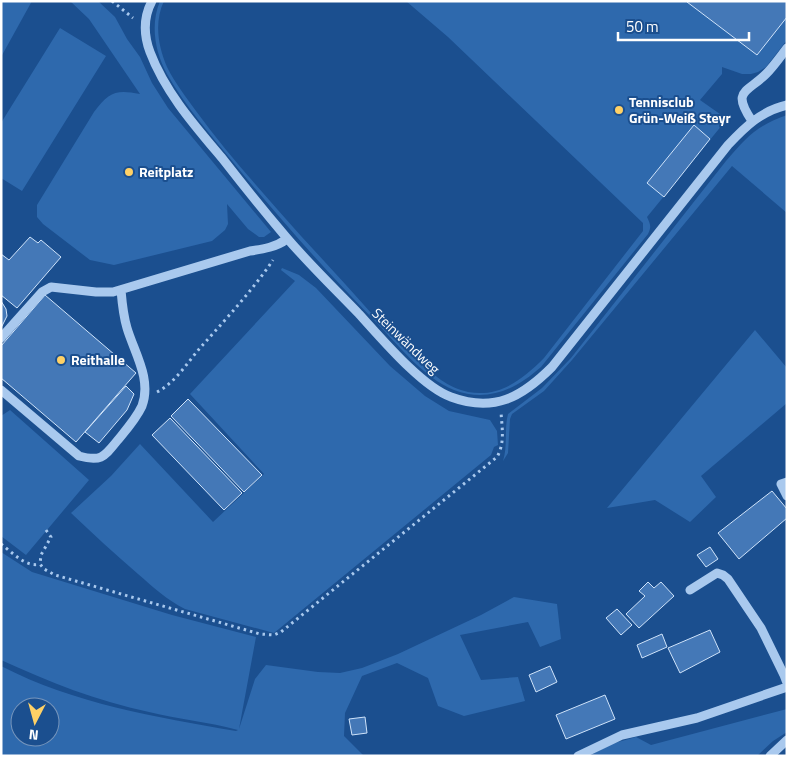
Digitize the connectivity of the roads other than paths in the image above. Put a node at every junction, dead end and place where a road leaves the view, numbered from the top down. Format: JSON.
{"nodes":[{"id":1,"x":152,"y":1,"type":"edge"},
{"id":2,"x":787,"y":48,"type":"edge"},
{"id":3,"x":787,"y":105,"type":"edge"},
{"id":4,"x":752,"y":121,"type":"junction"},
{"id":5,"x":284,"y":241,"type":"junction"},
{"id":6,"x":121,"y":290,"type":"junction"},
{"id":7,"x":1,"y":338,"type":"edge"},
{"id":8,"x":1,"y":390,"type":"edge"},
{"id":9,"x":784,"y":483,"type":"edge"},
{"id":10,"x":787,"y":496,"type":"edge"},
{"id":11,"x":690,"y":590,"type":"dead end"},
{"id":12,"x":787,"y":685,"type":"edge"},
{"id":13,"x":787,"y":740,"type":"edge"},
{"id":14,"x":578,"y":756,"type":"edge"},
{"id":15,"x":770,"y":756,"type":"edge"}],
"edges":[{"from":1,"to":5,"type":"street","name":"Steinwändweg"},
{"from":2,"to":4,"type":"street"},
{"from":3,"to":4,"type":"street","name":"Steinwändweg"},
{"from":4,"to":5,"type":"street","name":"Steinwändweg"},
{"from":5,"to":6,"type":"street"},
{"from":6,"to":7,"type":"street"},
{"from":6,"to":8,"type":"street"},
{"from":9,"to":10,"type":"street"},
{"from":11,"to":12,"type":"street"},
{"from":12,"to":14,"type":"street"},
{"from":13,"to":15,"type":"street"}]}
